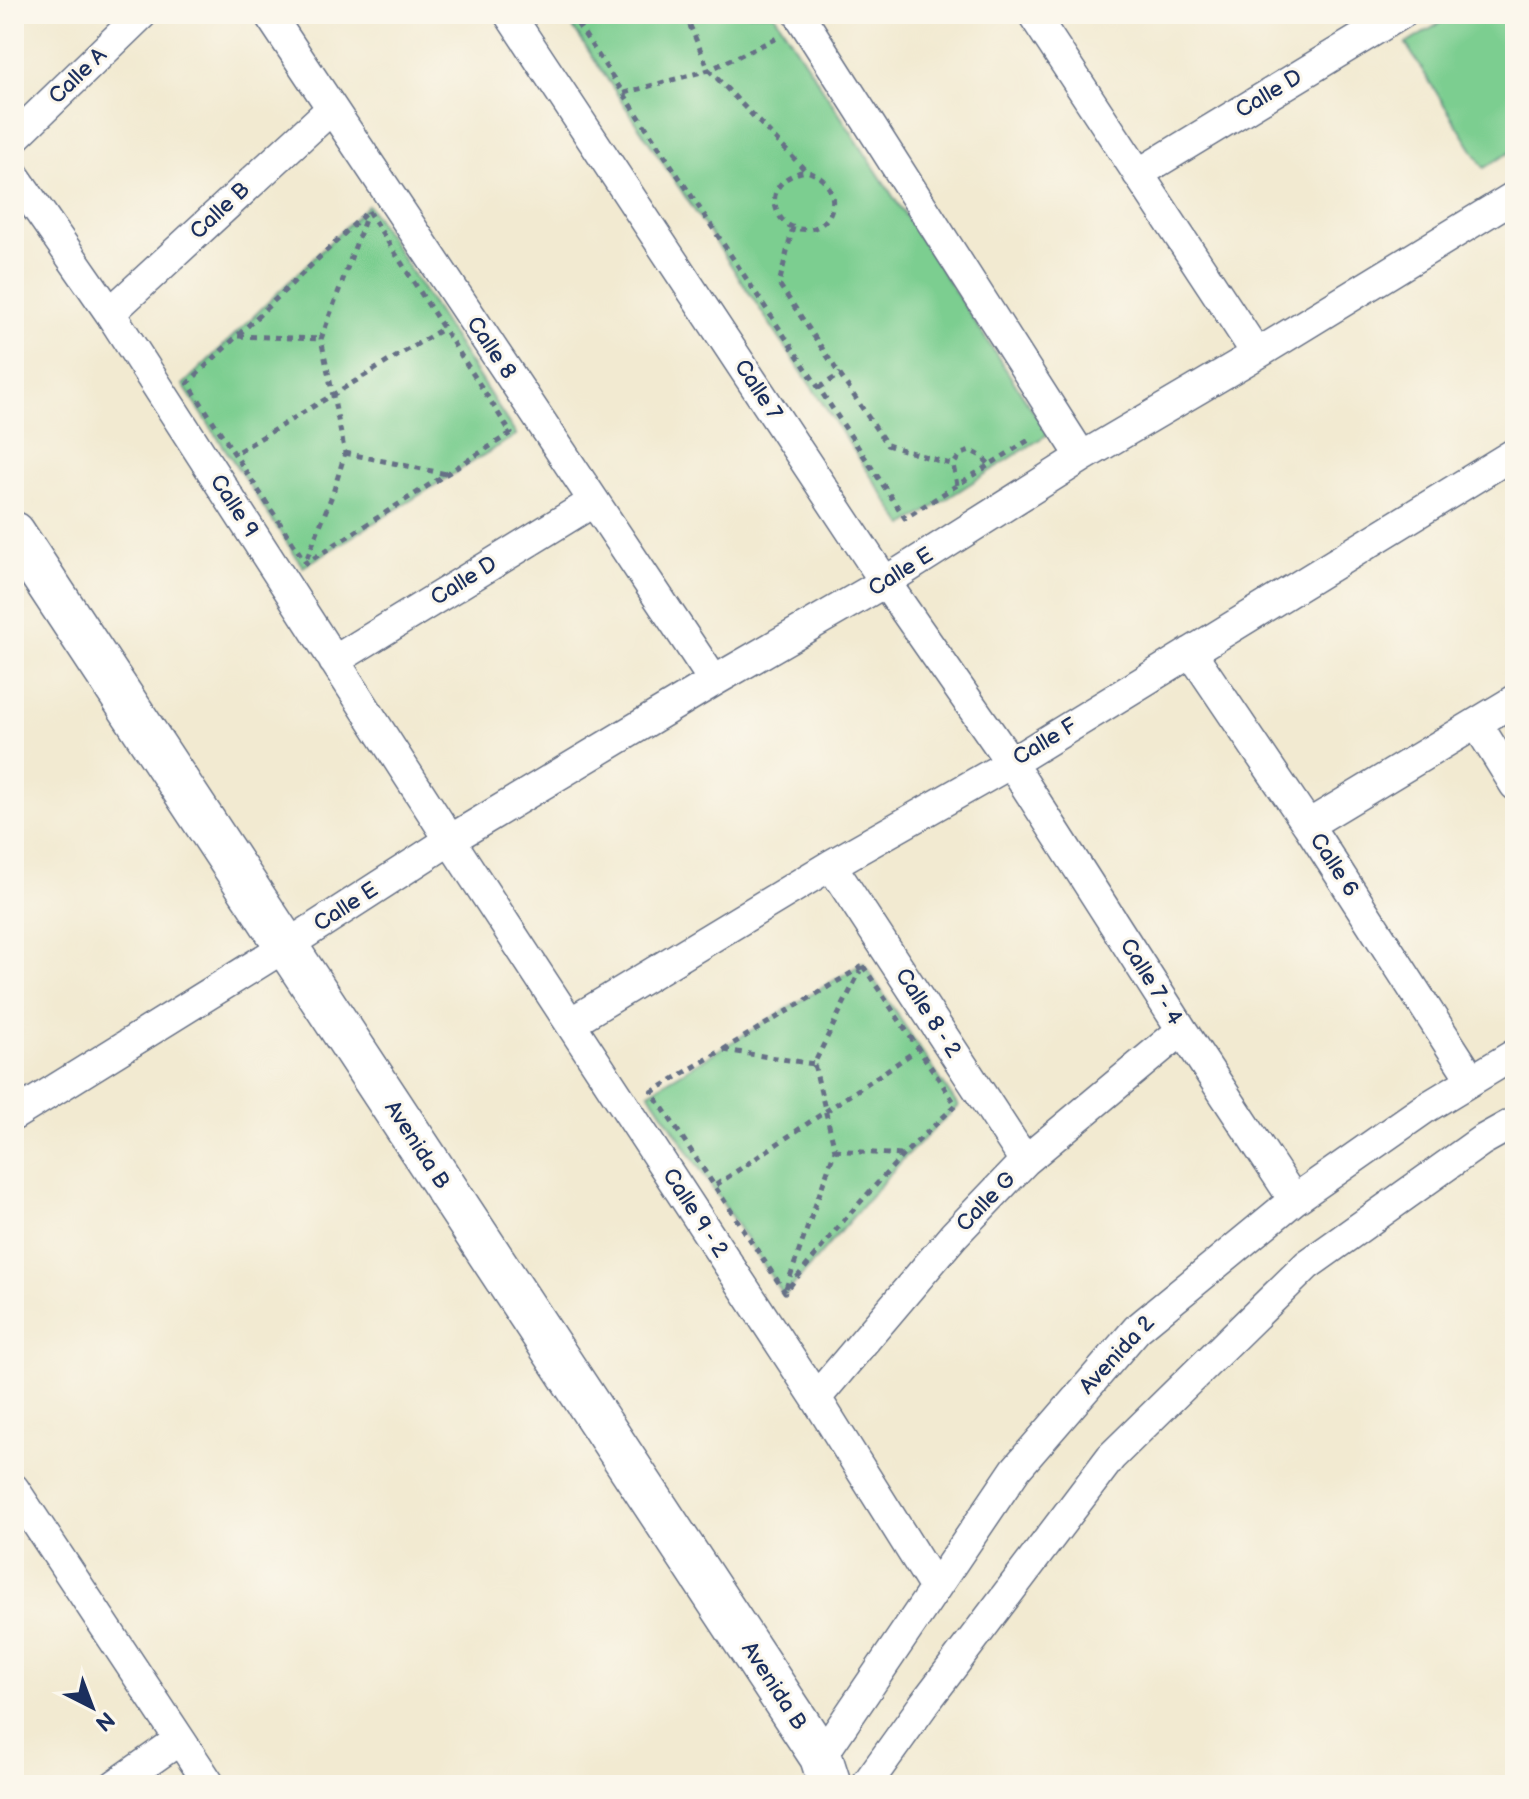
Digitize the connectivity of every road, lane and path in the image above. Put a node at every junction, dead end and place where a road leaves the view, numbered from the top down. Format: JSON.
{"nodes":[{"id":1,"x":142,"y":14,"type":"edge"},
{"id":2,"x":269,"y":14,"type":"edge"},
{"id":3,"x":509,"y":14,"type":"edge"},
{"id":4,"x":571,"y":14,"type":"edge"},
{"id":5,"x":685,"y":14,"type":"edge"},
{"id":6,"x":1033,"y":14,"type":"edge"},
{"id":7,"x":1401,"y":14,"type":"edge"},
{"id":8,"x":790,"y":25,"type":"edge"},
{"id":9,"x":709,"y":70,"type":"junction"},
{"id":10,"x":624,"y":93,"type":"junction"},
{"id":11,"x":331,"y":109,"type":"junction"},
{"id":12,"x":14,"y":138,"type":"edge"},
{"id":13,"x":806,"y":171,"type":"junction"},
{"id":14,"x":1138,"y":174,"type":"junction"},
{"id":15,"x":14,"y":175,"type":"edge"},
{"id":16,"x":1515,"y":196,"type":"edge"},
{"id":17,"x":368,"y":211,"type":"junction"},
{"id":18,"x":793,"y":227,"type":"junction"},
{"id":19,"x":110,"y":313,"type":"junction"},
{"id":20,"x":444,"y":328,"type":"junction"},
{"id":21,"x":237,"y":336,"type":"junction"},
{"id":22,"x":321,"y":339,"type":"junction"},
{"id":23,"x":1257,"y":354,"type":"junction"},
{"id":24,"x":840,"y":374,"type":"junction"},
{"id":25,"x":819,"y":388,"type":"junction"},
{"id":26,"x":333,"y":395,"type":"junction"},
{"id":27,"x":1043,"y":431,"type":"dead end"},
{"id":28,"x":345,"y":453,"type":"junction"},
{"id":29,"x":1515,"y":453,"type":"edge"},
{"id":30,"x":235,"y":454,"type":"junction"},
{"id":31,"x":1082,"y":457,"type":"junction"},
{"id":32,"x":953,"y":465,"type":"junction"},
{"id":33,"x":990,"y":465,"type":"junction"},
{"id":34,"x":446,"y":474,"type":"junction"},
{"id":35,"x":957,"y":485,"type":"junction"},
{"id":36,"x":593,"y":502,"type":"junction"},
{"id":37,"x":14,"y":533,"type":"edge"},
{"id":38,"x":306,"y":563,"type":"junction"},
{"id":39,"x":885,"y":582,"type":"junction"},
{"id":40,"x":1191,"y":652,"type":"junction"},
{"id":41,"x":334,"y":661,"type":"junction"},
{"id":42,"x":714,"y":681,"type":"junction"},
{"id":43,"x":1515,"y":700,"type":"edge"},
{"id":44,"x":1477,"y":724,"type":"junction"},
{"id":45,"x":1011,"y":763,"type":"junction"},
{"id":46,"x":1515,"y":785,"type":"edge"},
{"id":47,"x":1308,"y":825,"type":"junction"},
{"id":48,"x":450,"y":840,"type":"junction"},
{"id":49,"x":831,"y":865,"type":"junction"},
{"id":50,"x":286,"y":946,"type":"junction"},
{"id":51,"x":863,"y":966,"type":"junction"},
{"id":52,"x":570,"y":1023,"type":"junction"},
{"id":53,"x":1182,"y":1030,"type":"junction"},
{"id":54,"x":918,"y":1049,"type":"junction"},
{"id":55,"x":723,"y":1050,"type":"junction"},
{"id":56,"x":1515,"y":1054,"type":"edge"},
{"id":57,"x":814,"y":1064,"type":"junction"},
{"id":58,"x":1472,"y":1080,"type":"junction"},
{"id":59,"x":825,"y":1112,"type":"junction"},
{"id":60,"x":14,"y":1115,"type":"edge"},
{"id":61,"x":1515,"y":1122,"type":"edge"},
{"id":62,"x":835,"y":1150,"type":"junction"},
{"id":63,"x":903,"y":1155,"type":"junction"},
{"id":64,"x":1025,"y":1161,"type":"junction"},
{"id":65,"x":714,"y":1186,"type":"junction"},
{"id":66,"x":1294,"y":1200,"type":"junction"},
{"id":67,"x":785,"y":1292,"type":"junction"},
{"id":68,"x":816,"y":1398,"type":"junction"},
{"id":69,"x":14,"y":1489,"type":"edge"},
{"id":70,"x":935,"y":1588,"type":"junction"},
{"id":71,"x":179,"y":1740,"type":"junction"},
{"id":72,"x":826,"y":1771,"type":"edge"},
{"id":73,"x":115,"y":1785,"type":"edge"},
{"id":74,"x":210,"y":1785,"type":"edge"},
{"id":75,"x":866,"y":1785,"type":"edge"}],
"edges":[{"from":1,"to":12,"type":"street","name":"Calle A"},
{"from":2,"to":11,"type":"street","name":"Calle 8"},
{"from":3,"to":39,"type":"street","name":"Calle 7"},
{"from":4,"to":10,"type":"path"},
{"from":5,"to":9,"type":"path"},
{"from":6,"to":14,"type":"street"},
{"from":7,"to":14,"type":"street","name":"Calle D"},
{"from":8,"to":9,"type":"path"},
{"from":8,"to":31,"type":"street"},
{"from":9,"to":10,"type":"path"},
{"from":9,"to":13,"type":"path"},
{"from":10,"to":25,"type":"path"},
{"from":11,"to":19,"type":"street","name":"Calle B"},
{"from":11,"to":36,"type":"street","name":"Calle 8"},
{"from":13,"to":18,"type":"path"},
{"from":13,"to":18,"type":"path"},
{"from":14,"to":23,"type":"street"},
{"from":15,"to":19,"type":"street","name":"Calle 9"},
{"from":16,"to":23,"type":"street","name":"Calle E"},
{"from":17,"to":20,"type":"path"},
{"from":17,"to":21,"type":"path"},
{"from":17,"to":22,"type":"path"},
{"from":18,"to":24,"type":"path"},
{"from":19,"to":41,"type":"street","name":"Calle 9"},
{"from":20,"to":26,"type":"path"},
{"from":20,"to":34,"type":"path"},
{"from":21,"to":22,"type":"path"},
{"from":21,"to":30,"type":"path"},
{"from":22,"to":26,"type":"path"},
{"from":23,"to":31,"type":"street","name":"Calle E"},
{"from":24,"to":25,"type":"path"},
{"from":24,"to":32,"type":"path"},
{"from":25,"to":35,"type":"path"},
{"from":26,"to":28,"type":"path"},
{"from":26,"to":30,"type":"path"},
{"from":27,"to":33,"type":"path"},
{"from":28,"to":34,"type":"path"},
{"from":28,"to":38,"type":"path"},
{"from":29,"to":40,"type":"street","name":"Calle F"},
{"from":30,"to":38,"type":"path"},
{"from":31,"to":39,"type":"street","name":"Calle E"},
{"from":32,"to":33,"type":"path"},
{"from":32,"to":35,"type":"path"},
{"from":33,"to":35,"type":"path"},
{"from":34,"to":38,"type":"path"},
{"from":36,"to":41,"type":"street","name":"Calle D"},
{"from":36,"to":42,"type":"street","name":"Calle 8"},
{"from":37,"to":50,"type":"main road","name":"Avenida B"},
{"from":39,"to":42,"type":"street","name":"Calle E"},
{"from":39,"to":45,"type":"street","name":"Calle 7"},
{"from":40,"to":45,"type":"street","name":"Calle F"},
{"from":40,"to":47,"type":"street","name":"Calle 6"},
{"from":41,"to":48,"type":"street","name":"Calle 9"},
{"from":42,"to":48,"type":"street","name":"Calle E"},
{"from":43,"to":44,"type":"street"},
{"from":44,"to":46,"type":"street"},
{"from":44,"to":47,"type":"street"},
{"from":45,"to":49,"type":"street","name":"Calle F"},
{"from":45,"to":53,"type":"street","name":"Calle 7 - 4"},
{"from":47,"to":58,"type":"street","name":"Calle 6"},
{"from":48,"to":50,"type":"street","name":"Calle E"},
{"from":48,"to":52,"type":"street","name":"Calle 9 - 2"},
{"from":49,"to":52,"type":"street","name":"Calle F"},
{"from":49,"to":64,"type":"street","name":"Calle 8 - 2"},
{"from":50,"to":60,"type":"street","name":"Calle E"},
{"from":50,"to":72,"type":"main road","name":"Avenida B"},
{"from":51,"to":54,"type":"path"},
{"from":51,"to":55,"type":"path"},
{"from":51,"to":57,"type":"path"},
{"from":52,"to":68,"type":"street","name":"Calle 9 - 2"},
{"from":53,"to":64,"type":"street","name":"Calle G"},
{"from":53,"to":66,"type":"street","name":"Calle 7 - 4"},
{"from":54,"to":59,"type":"path"},
{"from":54,"to":63,"type":"path"},
{"from":55,"to":57,"type":"path"},
{"from":55,"to":65,"type":"path"},
{"from":56,"to":58,"type":"street","name":"Avenida 2"},
{"from":57,"to":59,"type":"path"},
{"from":58,"to":66,"type":"street","name":"Avenida 2"},
{"from":59,"to":62,"type":"path"},
{"from":59,"to":65,"type":"path"},
{"from":61,"to":75,"type":"street"},
{"from":62,"to":63,"type":"path"},
{"from":62,"to":67,"type":"path"},
{"from":63,"to":67,"type":"path"},
{"from":64,"to":68,"type":"street","name":"Calle G"},
{"from":65,"to":67,"type":"path"},
{"from":66,"to":70,"type":"street","name":"Avenida 2"},
{"from":68,"to":70,"type":"street","name":"Calle 9 - 2"},
{"from":69,"to":71,"type":"street"},
{"from":70,"to":72,"type":"street","name":"Avenida 2"},
{"from":71,"to":73,"type":"street"},
{"from":71,"to":74,"type":"street"}]}
